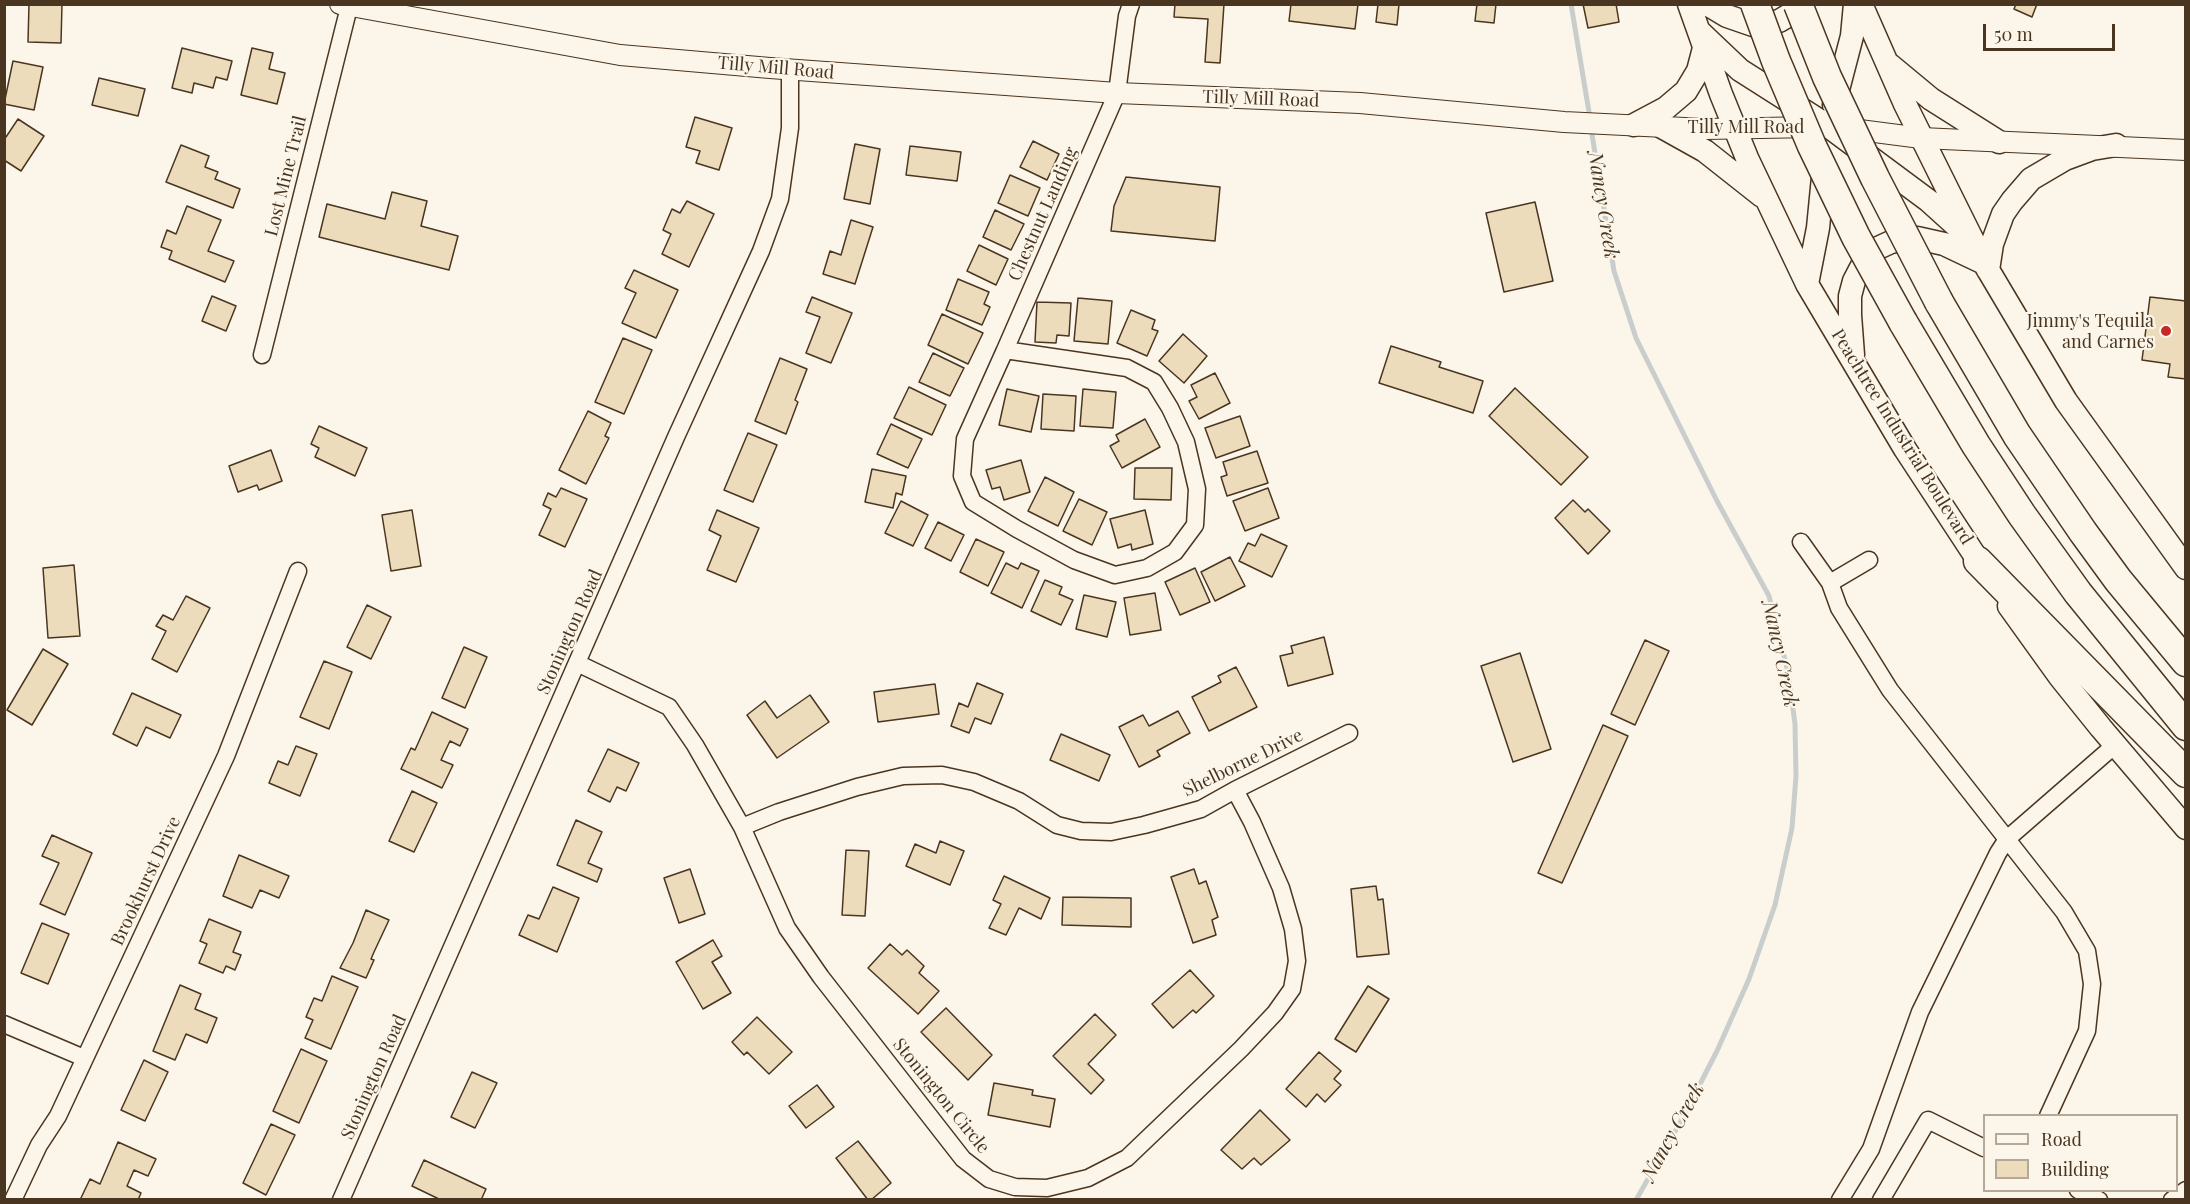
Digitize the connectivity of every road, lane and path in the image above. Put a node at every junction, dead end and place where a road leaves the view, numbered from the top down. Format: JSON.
{"nodes":[{"id":1,"x":1131,"y":4,"type":"edge"},
{"id":2,"x":1689,"y":4,"type":"edge"},
{"id":3,"x":1707,"y":4,"type":"edge"},
{"id":4,"x":1755,"y":4,"type":"edge"},
{"id":5,"x":1800,"y":4,"type":"edge"},
{"id":6,"x":1856,"y":4,"type":"edge"},
{"id":7,"x":1861,"y":4,"type":"edge"},
{"id":8,"x":346,"y":5,"type":"edge"},
{"id":9,"x":1700,"y":39,"type":"junction"},
{"id":10,"x":1886,"y":62,"type":"junction"},
{"id":11,"x":790,"y":69,"type":"junction"},
{"id":12,"x":1117,"y":93,"type":"junction"},
{"id":13,"x":1625,"y":125,"type":"junction"},
{"id":14,"x":1828,"y":126,"type":"junction"},
{"id":15,"x":1662,"y":127,"type":"junction"},
{"id":16,"x":1735,"y":129,"type":"junction"},
{"id":17,"x":1921,"y":138,"type":"junction"},
{"id":18,"x":1999,"y":142,"type":"junction"},
{"id":19,"x":2116,"y":145,"type":"junction"},
{"id":20,"x":2186,"y":150,"type":"edge"},
{"id":21,"x":1766,"y":201,"type":"junction"},
{"id":22,"x":1971,"y":239,"type":"junction"},
{"id":23,"x":1986,"y":266,"type":"junction"},
{"id":24,"x":1808,"y":284,"type":"junction"},
{"id":25,"x":1005,"y":350,"type":"junction"},
{"id":26,"x":261,"y":355,"type":"dead end"},
{"id":27,"x":1854,"y":362,"type":"junction"},
{"id":28,"x":1801,"y":542,"type":"dead end"},
{"id":29,"x":1869,"y":560,"type":"dead end"},
{"id":30,"x":1978,"y":561,"type":"junction"},
{"id":31,"x":2186,"y":567,"type":"edge"},
{"id":32,"x":298,"y":570,"type":"dead end"},
{"id":33,"x":1830,"y":583,"type":"junction"},
{"id":34,"x":2186,"y":662,"type":"edge"},
{"id":35,"x":577,"y":663,"type":"junction"},
{"id":36,"x":2186,"y":726,"type":"edge"},
{"id":37,"x":1349,"y":733,"type":"dead end"},
{"id":38,"x":2115,"y":745,"type":"junction"},
{"id":39,"x":2186,"y":774,"type":"edge"},
{"id":40,"x":1235,"y":790,"type":"junction"},
{"id":41,"x":742,"y":827,"type":"junction"},
{"id":42,"x":2186,"y":828,"type":"edge"},
{"id":43,"x":2007,"y":838,"type":"junction"},
{"id":44,"x":4,"y":1024,"type":"edge"},
{"id":45,"x":84,"y":1058,"type":"junction"},
{"id":46,"x":2049,"y":1114,"type":"edge"},
{"id":47,"x":1983,"y":1148,"type":"edge"},
{"id":48,"x":2186,"y":1190,"type":"edge"},
{"id":49,"x":2080,"y":1192,"type":"edge"},
{"id":50,"x":13,"y":1200,"type":"edge"},
{"id":51,"x":341,"y":1200,"type":"edge"},
{"id":52,"x":1840,"y":1200,"type":"edge"},
{"id":53,"x":1881,"y":1200,"type":"edge"},
{"id":54,"x":2099,"y":1200,"type":"edge"},
{"id":55,"x":2172,"y":1200,"type":"edge"}],
"edges":[{"from":1,"to":12,"type":"street","name":"Chestnut Landing"},
{"from":2,"to":9,"type":"main road","name":"Peachtree Industrial Boulevard"},
{"from":3,"to":5,"type":"main road"},
{"from":4,"to":36,"type":"highway","bridge":true},
{"from":5,"to":34,"type":"highway","bridge":true},
{"from":6,"to":14,"type":"main road"},
{"from":7,"to":10,"type":"main road"},
{"from":8,"to":11,"type":"street","name":"Tilly Mill Road"},
{"from":8,"to":26,"type":"street","name":"Lost Mine Trail"},
{"from":9,"to":13,"type":"main road"},
{"from":9,"to":14,"type":"main road"},
{"from":9,"to":16,"type":"main road","name":"Peachtree Industrial Boulevard"},
{"from":10,"to":17,"type":"main road"},
{"from":10,"to":18,"type":"main road"},
{"from":11,"to":12,"type":"street","name":"Tilly Mill Road"},
{"from":11,"to":35,"type":"street","name":"Stonington Road"},
{"from":12,"to":13,"type":"street","name":"Tilly Mill Road"},
{"from":12,"to":25,"type":"street","name":"Chestnut Landing"},
{"from":13,"to":15,"type":"street","name":"Tilly Mill Road"},
{"from":14,"to":16,"type":"street","name":"Tilly Mill Road"},
{"from":14,"to":17,"type":"street","name":"Tilly Mill Road"},
{"from":14,"to":22,"type":"main road"},
{"from":14,"to":24,"type":"main road"},
{"from":15,"to":16,"type":"street","name":"Tilly Mill Road"},
{"from":15,"to":21,"type":"main road"},
{"from":16,"to":21,"type":"main road","name":"Peachtree Industrial Boulevard"},
{"from":17,"to":18,"type":"street","name":"Tilly Mill Road"},
{"from":17,"to":22,"type":"main road"},
{"from":18,"to":19,"type":"street","name":"Tilly Mill Road"},
{"from":19,"to":20,"type":"street","name":"Tilly Mill Road"},
{"from":19,"to":23,"type":"main road"},
{"from":21,"to":24,"type":"main road","name":"Peachtree Industrial Boulevard"},
{"from":22,"to":23,"type":"main road"},
{"from":23,"to":27,"type":"main road"},
{"from":23,"to":31,"type":"main road"},
{"from":24,"to":27,"type":"main road","name":"Peachtree Industrial Boulevard"},
{"from":25,"to":25,"type":"street","name":"Chestnut Landing"},
{"from":27,"to":30,"type":"main road","name":"Peachtree Industrial Boulevard"},
{"from":28,"to":33,"type":"street"},
{"from":29,"to":33,"type":"street"},
{"from":30,"to":38,"type":"main road","name":"Peachtree Industrial Boulevard"},
{"from":30,"to":39,"type":"highway"},
{"from":32,"to":45,"type":"street","name":"Brookhurst Drive"},
{"from":33,"to":43,"type":"street"},
{"from":35,"to":41,"type":"street","name":"Stonington Circle"},
{"from":35,"to":51,"type":"street","name":"Stonington Road"},
{"from":37,"to":40,"type":"street","name":"Shelborne Drive"},
{"from":38,"to":42,"type":"main road","name":"Peachtree Industrial Boulevard"},
{"from":38,"to":43,"type":"street"},
{"from":40,"to":41,"type":"street","name":"Shelborne Drive"},
{"from":40,"to":41,"type":"street","name":"Stonington Circle"},
{"from":43,"to":46,"type":"street"},
{"from":43,"to":52,"type":"street"},
{"from":44,"to":45,"type":"street"},
{"from":45,"to":50,"type":"street","name":"Brookhurst Drive"},
{"from":47,"to":53,"type":"street"},
{"from":48,"to":55,"type":"street"},
{"from":49,"to":54,"type":"street"}]}
